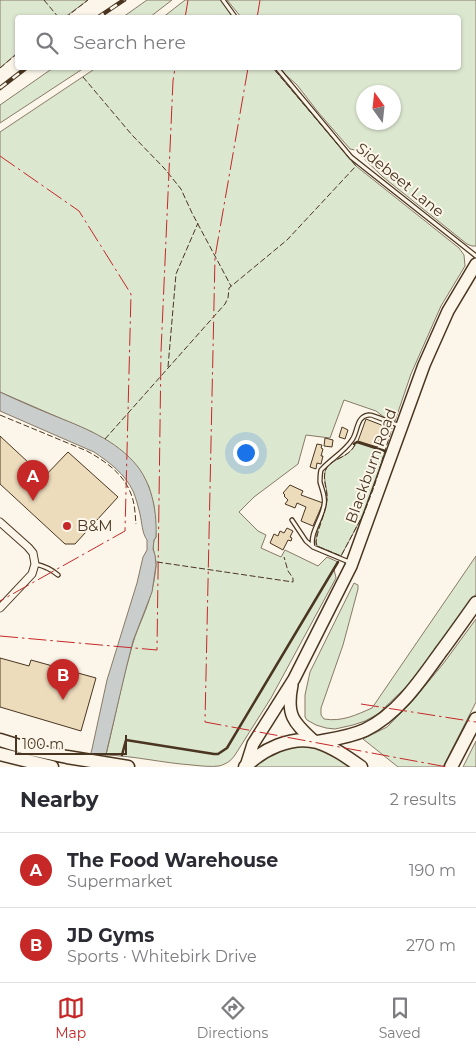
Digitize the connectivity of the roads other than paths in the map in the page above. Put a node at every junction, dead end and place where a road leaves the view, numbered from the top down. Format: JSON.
{"nodes":[{"id":1,"x":223,"y":0,"type":"edge"},
{"id":2,"x":234,"y":15,"type":"edge"},
{"id":3,"x":279,"y":70,"type":"edge"},
{"id":4,"x":476,"y":256,"type":"edge"},
{"id":5,"x":476,"y":264,"type":"edge"},
{"id":6,"x":402,"y":426,"type":"junction"},
{"id":7,"x":292,"y":520,"type":"dead end"},
{"id":8,"x":0,"y":522,"type":"edge"},
{"id":9,"x":313,"y":547,"type":"junction"},
{"id":10,"x":352,"y":563,"type":"junction"},
{"id":11,"x":35,"y":564,"type":"junction"},
{"id":12,"x":58,"y":575,"type":"dead end"},
{"id":13,"x":476,"y":603,"type":"edge"},
{"id":14,"x":0,"y":608,"type":"edge"},
{"id":15,"x":294,"y":679,"type":"junction"},
{"id":16,"x":476,"y":719,"type":"edge"},
{"id":17,"x":0,"y":740,"type":"edge"},
{"id":18,"x":315,"y":742,"type":"junction"},
{"id":19,"x":0,"y":754,"type":"edge"},
{"id":20,"x":124,"y":766,"type":"edge"},
{"id":21,"x":245,"y":766,"type":"edge"},
{"id":22,"x":52,"y":767,"type":"edge"},
{"id":23,"x":361,"y":767,"type":"edge"},
{"id":24,"x":451,"y":767,"type":"edge"}],
"edges":[{"from":1,"to":2,"type":"lane"},
{"from":3,"to":4,"type":"lane","name":"Sidebeet Lane"},
{"from":5,"to":6,"type":"main road","name":"Blackburn Road"},
{"from":6,"to":9,"type":"lane"},
{"from":6,"to":10,"type":"main road","name":"Blackburn Road"},
{"from":7,"to":9,"type":"lane"},
{"from":8,"to":11,"type":"street"},
{"from":9,"to":10,"type":"lane"},
{"from":10,"to":15,"type":"main road","name":"Blackburn Road"},
{"from":11,"to":12,"type":"lane"},
{"from":11,"to":14,"type":"street"},
{"from":13,"to":18,"type":"highway"},
{"from":15,"to":18,"type":"main road","name":"Blackburn Road"},
{"from":15,"to":21,"type":"main road","name":"Blackburn Road"},
{"from":16,"to":24,"type":"highway"},
{"from":17,"to":20,"type":"highway"},
{"from":18,"to":21,"type":"highway"},
{"from":18,"to":23,"type":"highway"},
{"from":19,"to":22,"type":"highway"}]}
